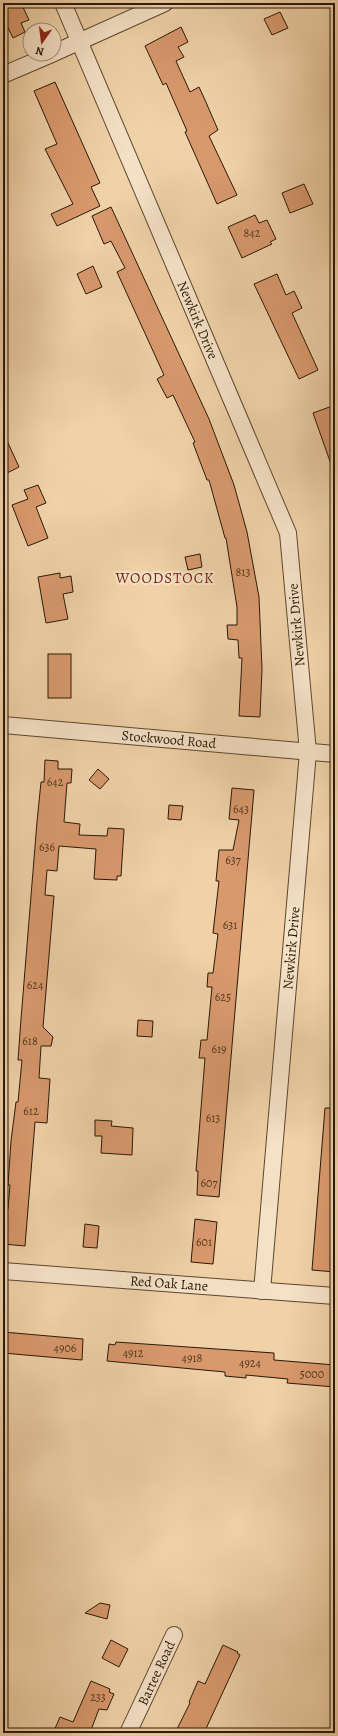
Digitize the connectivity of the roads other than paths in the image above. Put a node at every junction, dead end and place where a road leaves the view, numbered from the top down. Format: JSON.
{"nodes":[{"id":1,"x":63,"y":3,"type":"edge"},
{"id":2,"x":166,"y":3,"type":"edge"},
{"id":3,"x":80,"y":42,"type":"junction"},
{"id":4,"x":62,"y":50,"type":"edge"},
{"id":5,"x":34,"y":62,"type":"edge"},
{"id":6,"x":3,"y":75,"type":"edge"},
{"id":7,"x":3,"y":725,"type":"edge"},
{"id":8,"x":308,"y":752,"type":"junction"},
{"id":9,"x":335,"y":754,"type":"edge"},
{"id":10,"x":3,"y":1271,"type":"edge"},
{"id":11,"x":262,"y":1291,"type":"junction"},
{"id":12,"x":335,"y":1296,"type":"edge"},
{"id":13,"x":174,"y":1635,"type":"dead end"},
{"id":14,"x":128,"y":1733,"type":"edge"}],
"edges":[{"from":1,"to":3,"type":"street","name":"Newkirk Drive"},
{"from":2,"to":3,"type":"street"},
{"from":3,"to":4,"type":"street"},
{"from":3,"to":8,"type":"street","name":"Newkirk Drive"},
{"from":5,"to":6,"type":"street"},
{"from":7,"to":8,"type":"street","name":"Stockwood Road"},
{"from":8,"to":9,"type":"street","name":"Stockwood Road"},
{"from":8,"to":11,"type":"street","name":"Newkirk Drive"},
{"from":10,"to":11,"type":"street","name":"Red Oak Lane"},
{"from":11,"to":12,"type":"street","name":"Red Oak Lane"},
{"from":13,"to":14,"type":"street","name":"Bartee Road"}]}
